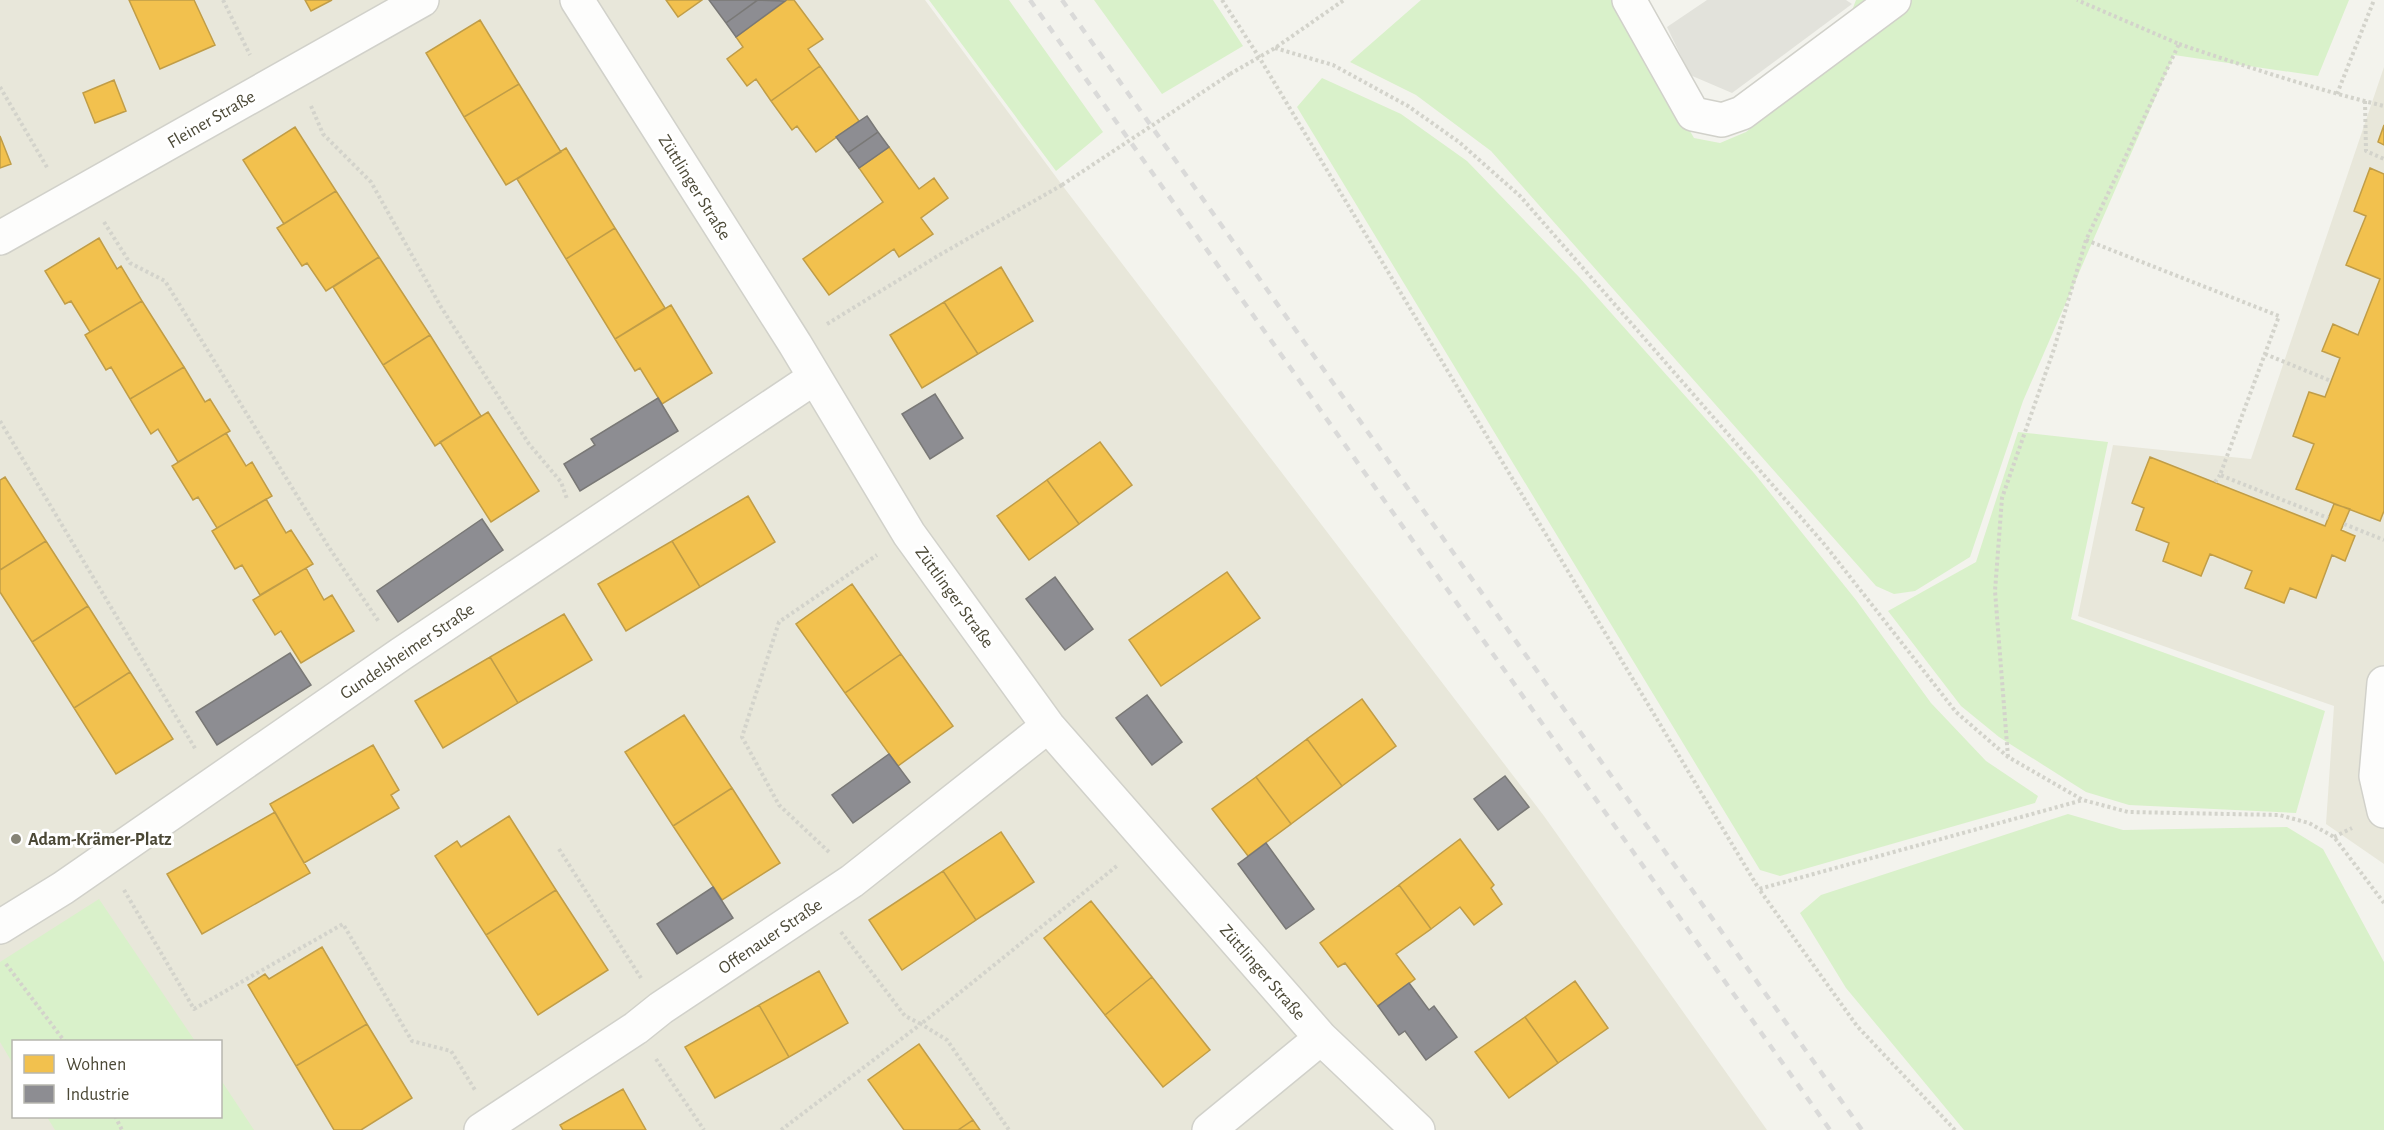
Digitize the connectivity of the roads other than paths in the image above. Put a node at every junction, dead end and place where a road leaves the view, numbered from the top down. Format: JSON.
{"nodes":[{"id":1,"x":422,"y":0,"type":"edge"},
{"id":2,"x":577,"y":0,"type":"edge"},
{"id":3,"x":1629,"y":0,"type":"edge"},
{"id":4,"x":1894,"y":0,"type":"edge"},
{"id":5,"x":0,"y":238,"type":"edge"},
{"id":6,"x":814,"y":378,"type":"junction"},
{"id":7,"x":2384,"y":683,"type":"edge"},
{"id":8,"x":1048,"y":726,"type":"junction"},
{"id":9,"x":2384,"y":811,"type":"edge"},
{"id":10,"x":0,"y":927,"type":"edge"},
{"id":11,"x":1321,"y":1038,"type":"junction"},
{"id":12,"x":487,"y":1126,"type":"edge"},
{"id":13,"x":1209,"y":1130,"type":"edge"},
{"id":14,"x":1418,"y":1130,"type":"edge"}],
"edges":[{"from":1,"to":5,"type":"street","name":"Fleiner Straße"},
{"from":2,"to":6,"type":"street","name":"Züttlinger Straße"},
{"from":3,"to":4,"type":"street"},
{"from":6,"to":8,"type":"street","name":"Züttlinger Straße"},
{"from":6,"to":10,"type":"street","name":"Gundelsheimer Straße"},
{"from":7,"to":9,"type":"street"},
{"from":8,"to":11,"type":"street","name":"Züttlinger Straße"},
{"from":8,"to":12,"type":"street","name":"Offenauer Straße"},
{"from":11,"to":13,"type":"street"},
{"from":11,"to":14,"type":"street","name":"Züttlinger Straße"}]}
